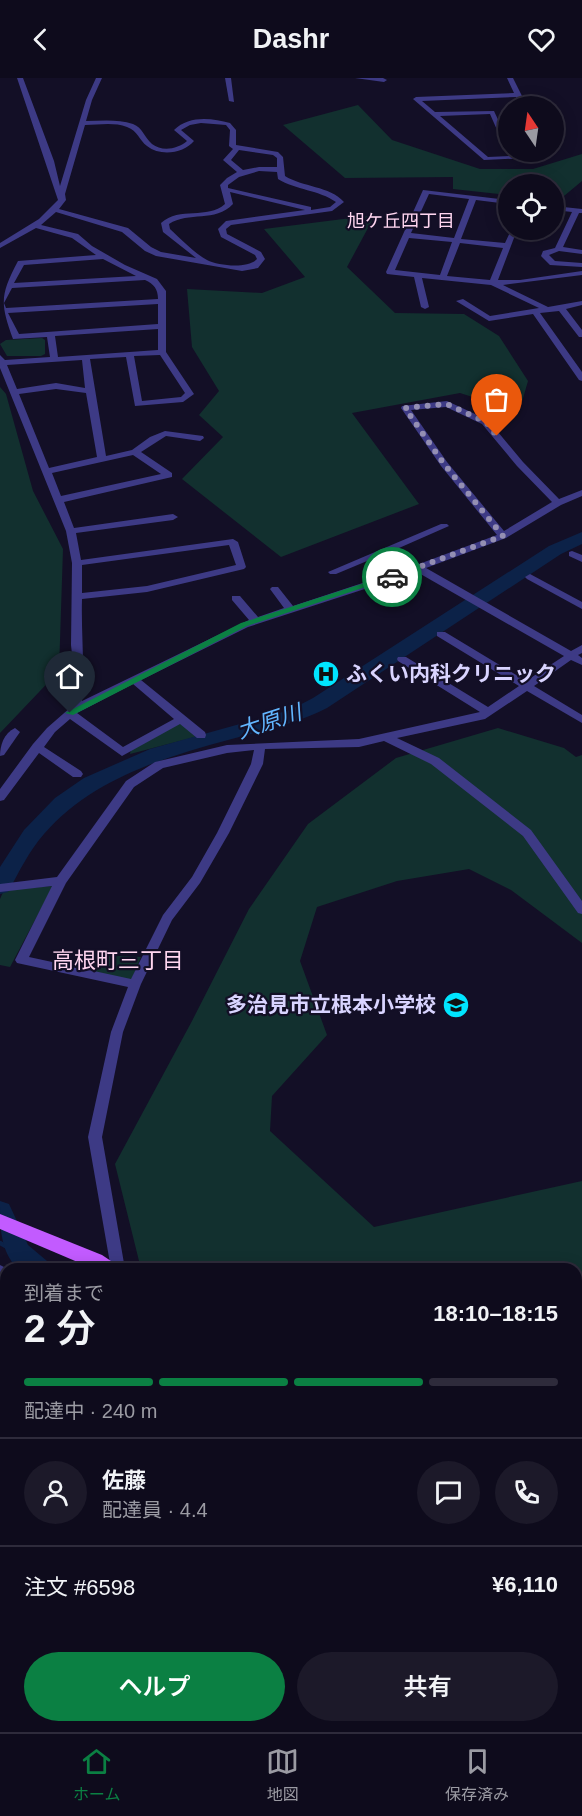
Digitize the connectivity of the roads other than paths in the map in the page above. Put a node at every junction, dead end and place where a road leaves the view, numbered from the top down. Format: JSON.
{"nodes":[{"id":1,"x":20,"y":78,"type":"edge"},
{"id":2,"x":99,"y":78,"type":"edge"},
{"id":3,"x":228,"y":78,"type":"edge"},
{"id":4,"x":358,"y":78,"type":"edge"},
{"id":5,"x":510,"y":78,"type":"edge"},
{"id":6,"x":384,"y":80,"type":"dead end"},
{"id":7,"x":519,"y":95,"type":"joint"},
{"id":8,"x":232,"y":101,"type":"dead end"},
{"id":9,"x":435,"y":114,"type":"junction"},
{"id":10,"x":83,"y":123,"type":"junction"},
{"id":11,"x":498,"y":125,"type":"edge"},
{"id":12,"x":237,"y":148,"type":"junction"},
{"id":13,"x":498,"y":156,"type":"edge"},
{"id":14,"x":282,"y":170,"type":"junction"},
{"id":15,"x":243,"y":173,"type":"junction"},
{"id":16,"x":225,"y":189,"type":"junction"},
{"id":17,"x":61,"y":194,"type":"junction"},
{"id":18,"x":472,"y":198,"type":"junction"},
{"id":19,"x":498,"y":201,"type":"edge"},
{"id":20,"x":564,"y":209,"type":"edge"},
{"id":21,"x":56,"y":210,"type":"junction"},
{"id":22,"x":579,"y":211,"type":"edge"},
{"id":23,"x":316,"y":212,"type":"junction"},
{"id":24,"x":35,"y":226,"type":"junction"},
{"id":25,"x":406,"y":235,"type":"junction"},
{"id":26,"x":510,"y":240,"type":"edge"},
{"id":27,"x":456,"y":241,"type":"junction"},
{"id":28,"x":0,"y":246,"type":"edge"},
{"id":29,"x":508,"y":246,"type":"junction"},
{"id":30,"x":558,"y":249,"type":"junction"},
{"id":31,"x":582,"y":252,"type":"edge"},
{"id":32,"x":104,"y":257,"type":"junction"},
{"id":33,"x":207,"y":264,"type":"junction"},
{"id":34,"x":582,"y":264,"type":"edge"},
{"id":35,"x":582,"y":273,"type":"edge"},
{"id":36,"x":417,"y":275,"type":"junction"},
{"id":37,"x":443,"y":277,"type":"junction"},
{"id":38,"x":148,"y":278,"type":"junction"},
{"id":39,"x":493,"y":283,"type":"junction"},
{"id":40,"x":10,"y":286,"type":"junction"},
{"id":41,"x":161,"y":301,"type":"junction"},
{"id":42,"x":460,"y":301,"type":"dead end"},
{"id":43,"x":582,"y":303,"type":"edge"},
{"id":44,"x":1,"y":306,"type":"edge"},
{"id":45,"x":425,"y":307,"type":"dead end"},
{"id":46,"x":561,"y":308,"type":"junction"},
{"id":47,"x":547,"y":309,"type":"junction"},
{"id":48,"x":536,"y":312,"type":"junction"},
{"id":49,"x":162,"y":326,"type":"junction"},
{"id":50,"x":51,"y":334,"type":"junction"},
{"id":51,"x":582,"y":335,"type":"edge"},
{"id":52,"x":162,"y":352,"type":"junction"},
{"id":53,"x":130,"y":355,"type":"junction"},
{"id":54,"x":86,"y":357,"type":"junction"},
{"id":55,"x":54,"y":359,"type":"junction"},
{"id":56,"x":582,"y":359,"type":"edge"},
{"id":57,"x":0,"y":361,"type":"edge"},
{"id":58,"x":569,"y":361,"type":"junction"},
{"id":59,"x":582,"y":378,"type":"edge"},
{"id":60,"x":14,"y":392,"type":"junction"},
{"id":61,"x":90,"y":392,"type":"junction"},
{"id":62,"x":200,"y":438,"type":"dead end"},
{"id":63,"x":135,"y":452,"type":"junction"},
{"id":64,"x":102,"y":459,"type":"junction"},
{"id":65,"x":46,"y":471,"type":"junction"},
{"id":66,"x":582,"y":493,"type":"edge"},
{"id":67,"x":58,"y":500,"type":"junction"},
{"id":68,"x":558,"y":503,"type":"junction"},
{"id":69,"x":173,"y":517,"type":"dead end"},
{"id":70,"x":444,"y":526,"type":"dead end"},
{"id":71,"x":71,"y":531,"type":"junction"},
{"id":72,"x":503,"y":536,"type":"junction"},
{"id":73,"x":394,"y":549,"type":"junction"},
{"id":74,"x":76,"y":563,"type":"junction"},
{"id":75,"x":418,"y":568,"type":"junction"},
{"id":76,"x":333,"y":572,"type":"dead end"},
{"id":77,"x":530,"y":577,"type":"dead end"},
{"id":78,"x":275,"y":589,"type":"dead end"},
{"id":79,"x":76,"y":597,"type":"junction"},
{"id":80,"x":236,"y":598,"type":"dead end"},
{"id":81,"x":582,"y":606,"type":"edge"},
{"id":82,"x":290,"y":609,"type":"junction"},
{"id":83,"x":255,"y":621,"type":"junction"},
{"id":84,"x":441,"y":634,"type":"dead end"},
{"id":85,"x":582,"y":648,"type":"edge"},
{"id":86,"x":571,"y":655,"type":"junction"},
{"id":87,"x":402,"y":659,"type":"dead end"},
{"id":88,"x":582,"y":662,"type":"edge"},
{"id":89,"x":133,"y":679,"type":"junction"},
{"id":90,"x":525,"y":686,"type":"junction"},
{"id":91,"x":73,"y":710,"type":"junction"},
{"id":92,"x":486,"y":711,"type":"junction"},
{"id":93,"x":181,"y":719,"type":"junction"},
{"id":94,"x":582,"y":720,"type":"edge"},
{"id":95,"x":15,"y":732,"type":"dead end"},
{"id":96,"x":201,"y":735,"type":"dead end"},
{"id":97,"x":385,"y":737,"type":"junction"},
{"id":98,"x":260,"y":746,"type":"junction"},
{"id":99,"x":37,"y":747,"type":"junction"},
{"id":100,"x":0,"y":752,"type":"edge"},
{"id":101,"x":77,"y":774,"type":"dead end"},
{"id":102,"x":0,"y":797,"type":"edge"},
{"id":103,"x":61,"y":881,"type":"junction"},
{"id":104,"x":0,"y":888,"type":"edge"},
{"id":105,"x":582,"y":910,"type":"edge"},
{"id":106,"x":135,"y":984,"type":"junction"},
{"id":107,"x":0,"y":1221,"type":"edge"},
{"id":108,"x":100,"y":1263,"type":"edge"},
{"id":109,"x":117,"y":1263,"type":"edge"}],
"edges":[{"from":1,"to":17,"type":"street"},
{"from":2,"to":10,"type":"street"},
{"from":3,"to":8,"type":"street"},
{"from":4,"to":6,"type":"street"},
{"from":5,"to":7,"type":"street"},
{"from":7,"to":9,"type":"street"},
{"from":9,"to":11,"type":"street"},
{"from":9,"to":13,"type":"street"},
{"from":10,"to":12,"type":"street"},
{"from":10,"to":17,"type":"street"},
{"from":12,"to":14,"type":"street"},
{"from":12,"to":15,"type":"street"},
{"from":14,"to":15,"type":"street"},
{"from":14,"to":23,"type":"street"},
{"from":15,"to":16,"type":"street"},
{"from":16,"to":23,"type":"street"},
{"from":16,"to":33,"type":"street"},
{"from":17,"to":21,"type":"street"},
{"from":18,"to":19,"type":"street"},
{"from":18,"to":25,"type":"street"},
{"from":18,"to":27,"type":"street"},
{"from":20,"to":22,"type":"street"},
{"from":21,"to":24,"type":"street"},
{"from":21,"to":33,"type":"street"},
{"from":22,"to":30,"type":"street"},
{"from":23,"to":33,"type":"street"},
{"from":24,"to":28,"type":"street"},
{"from":24,"to":32,"type":"street"},
{"from":25,"to":27,"type":"street"},
{"from":25,"to":36,"type":"street"},
{"from":26,"to":29,"type":"street"},
{"from":27,"to":29,"type":"street"},
{"from":27,"to":37,"type":"street"},
{"from":29,"to":39,"type":"street"},
{"from":30,"to":31,"type":"street"},
{"from":30,"to":34,"type":"street"},
{"from":32,"to":38,"type":"street"},
{"from":32,"to":40,"type":"street"},
{"from":35,"to":39,"type":"street"},
{"from":36,"to":37,"type":"street"},
{"from":36,"to":45,"type":"street"},
{"from":37,"to":39,"type":"street"},
{"from":38,"to":40,"type":"street"},
{"from":38,"to":41,"type":"street"},
{"from":39,"to":47,"type":"street"},
{"from":40,"to":44,"type":"street"},
{"from":41,"to":44,"type":"street"},
{"from":41,"to":49,"type":"street"},
{"from":42,"to":48,"type":"street"},
{"from":43,"to":46,"type":"street"},
{"from":44,"to":50,"type":"street"},
{"from":46,"to":47,"type":"street"},
{"from":46,"to":51,"type":"street"},
{"from":47,"to":48,"type":"street"},
{"from":48,"to":58,"type":"street"},
{"from":49,"to":50,"type":"street"},
{"from":49,"to":52,"type":"street"},
{"from":50,"to":55,"type":"street"},
{"from":52,"to":53,"type":"street"},
{"from":52,"to":53,"type":"street"},
{"from":53,"to":54,"type":"street"},
{"from":54,"to":55,"type":"street"},
{"from":54,"to":61,"type":"street"},
{"from":55,"to":57,"type":"street"},
{"from":56,"to":58,"type":"street"},
{"from":57,"to":60,"type":"street"},
{"from":58,"to":59,"type":"street"},
{"from":60,"to":61,"type":"street"},
{"from":60,"to":65,"type":"street"},
{"from":61,"to":64,"type":"street"},
{"from":62,"to":63,"type":"street"},
{"from":63,"to":64,"type":"street"},
{"from":63,"to":67,"type":"street"},
{"from":64,"to":65,"type":"street"},
{"from":65,"to":67,"type":"street"},
{"from":66,"to":68,"type":"street"},
{"from":67,"to":71,"type":"street"},
{"from":68,"to":72,"type":"street"},
{"from":68,"to":72,"type":"street"},
{"from":69,"to":71,"type":"street"},
{"from":70,"to":73,"type":"street"},
{"from":71,"to":74,"type":"street"},
{"from":72,"to":75,"type":"street"},
{"from":73,"to":75,"type":"street"},
{"from":73,"to":76,"type":"street"},
{"from":74,"to":79,"type":"street"},
{"from":74,"to":79,"type":"street"},
{"from":75,"to":82,"type":"street"},
{"from":75,"to":86,"type":"street"},
{"from":77,"to":81,"type":"street"},
{"from":78,"to":82,"type":"street"},
{"from":79,"to":91,"type":"street"},
{"from":80,"to":83,"type":"street"},
{"from":82,"to":83,"type":"street"},
{"from":83,"to":89,"type":"street"},
{"from":84,"to":90,"type":"street"},
{"from":85,"to":86,"type":"street"},
{"from":86,"to":88,"type":"street"},
{"from":86,"to":90,"type":"street"},
{"from":87,"to":92,"type":"street"},
{"from":89,"to":91,"type":"street"},
{"from":89,"to":93,"type":"street"},
{"from":90,"to":92,"type":"street"},
{"from":90,"to":94,"type":"street"},
{"from":91,"to":93,"type":"street"},
{"from":91,"to":99,"type":"street"},
{"from":92,"to":97,"type":"street"},
{"from":93,"to":96,"type":"street"},
{"from":95,"to":100,"type":"street"},
{"from":97,"to":98,"type":"street"},
{"from":97,"to":105,"type":"street"},
{"from":98,"to":103,"type":"street"},
{"from":98,"to":106,"type":"street"},
{"from":99,"to":101,"type":"street"},
{"from":99,"to":102,"type":"street"},
{"from":103,"to":104,"type":"street"},
{"from":103,"to":106,"type":"street"},
{"from":106,"to":109,"type":"street"},
{"from":107,"to":108,"type":"main road"}]}
